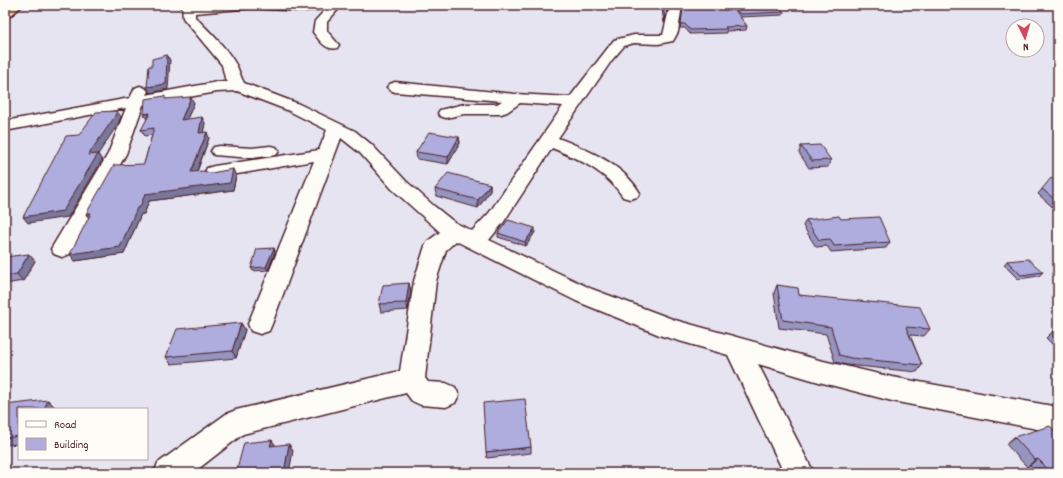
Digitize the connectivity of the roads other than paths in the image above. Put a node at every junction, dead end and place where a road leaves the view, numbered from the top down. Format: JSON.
{"nodes":[{"id":1,"x":17,"y":5,"type":"edge"},
{"id":2,"x":249,"y":5,"type":"edge"},
{"id":3,"x":256,"y":5,"type":"edge"},
{"id":4,"x":326,"y":5,"type":"edge"},
{"id":5,"x":336,"y":5,"type":"edge"},
{"id":6,"x":676,"y":5,"type":"edge"},
{"id":7,"x":188,"y":7,"type":"edge"},
{"id":8,"x":5,"y":13,"type":"edge"},
{"id":9,"x":332,"y":45,"type":"dead end"},
{"id":10,"x":239,"y":86,"type":"junction"},
{"id":11,"x":395,"y":87,"type":"dead end"},
{"id":12,"x":138,"y":96,"type":"junction"},
{"id":13,"x":517,"y":98,"type":"junction"},
{"id":14,"x":575,"y":102,"type":"junction"},
{"id":15,"x":446,"y":113,"type":"dead end"},
{"id":16,"x":5,"y":126,"type":"edge"},
{"id":17,"x":548,"y":140,"type":"junction"},
{"id":18,"x":330,"y":142,"type":"junction"},
{"id":19,"x":220,"y":151,"type":"dead end"},
{"id":20,"x":214,"y":172,"type":"edge"},
{"id":21,"x":630,"y":193,"type":"dead end"},
{"id":22,"x":454,"y":230,"type":"junction"},
{"id":23,"x":475,"y":242,"type":"junction"},
{"id":24,"x":62,"y":250,"type":"dead end"},
{"id":25,"x":260,"y":324,"type":"dead end"},
{"id":26,"x":737,"y":348,"type":"junction"},
{"id":27,"x":412,"y":380,"type":"junction"},
{"id":28,"x":446,"y":395,"type":"dead end"},
{"id":29,"x":1058,"y":420,"type":"edge"},
{"id":30,"x":169,"y":473,"type":"edge"},
{"id":31,"x":799,"y":473,"type":"edge"}],
"edges":[{"from":1,"to":8,"type":"highway"},
{"from":2,"to":7,"type":"street"},
{"from":3,"to":4,"type":"street"},
{"from":5,"to":9,"type":"street"},
{"from":6,"to":14,"type":"street"},
{"from":7,"to":10,"type":"street"},
{"from":10,"to":12,"type":"street"},
{"from":10,"to":18,"type":"street"},
{"from":11,"to":13,"type":"street"},
{"from":12,"to":16,"type":"street"},
{"from":12,"to":24,"type":"street"},
{"from":13,"to":14,"type":"street"},
{"from":13,"to":15,"type":"street"},
{"from":14,"to":17,"type":"street"},
{"from":17,"to":21,"type":"street"},
{"from":17,"to":23,"type":"street"},
{"from":18,"to":19,"type":"street"},
{"from":18,"to":20,"type":"street"},
{"from":18,"to":22,"type":"street"},
{"from":18,"to":25,"type":"street"},
{"from":22,"to":23,"type":"street"},
{"from":22,"to":27,"type":"street"},
{"from":23,"to":26,"type":"street"},
{"from":26,"to":29,"type":"street"},
{"from":26,"to":31,"type":"street"},
{"from":27,"to":28,"type":"street"},
{"from":27,"to":30,"type":"street"}]}
